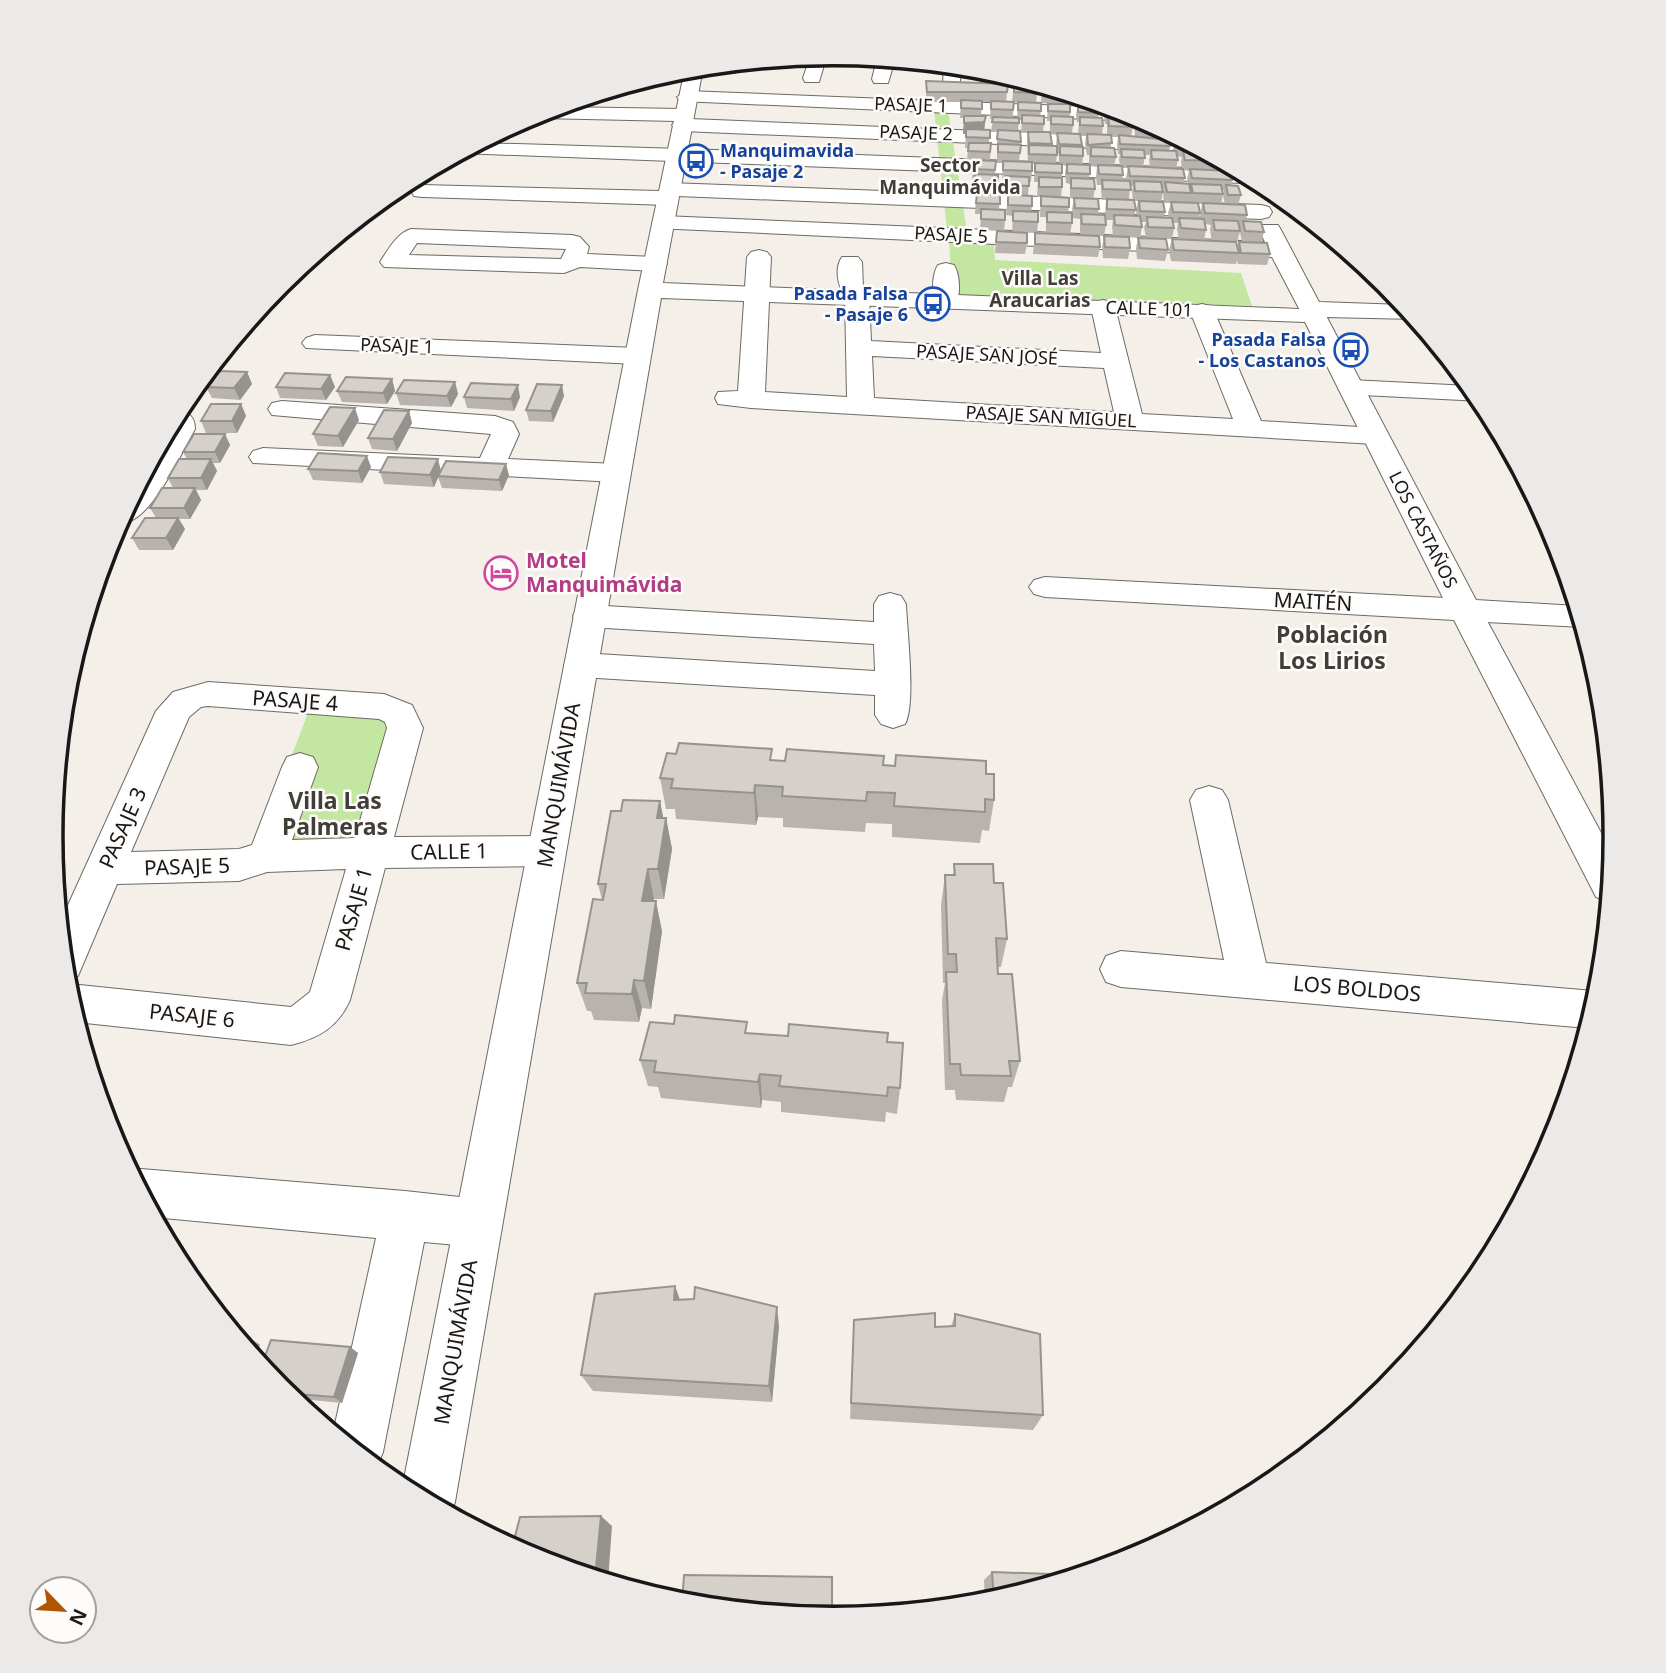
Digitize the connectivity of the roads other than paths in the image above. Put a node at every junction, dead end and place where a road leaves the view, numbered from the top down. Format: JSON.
{"nodes":[{"id":1,"x":816,"y":67,"type":"edge"},
{"id":2,"x":884,"y":68,"type":"edge"},
{"id":3,"x":812,"y":78,"type":"dead end"},
{"id":4,"x":881,"y":79,"type":"dead end"},
{"id":5,"x":691,"y":80,"type":"edge"},
{"id":6,"x":950,"y":106,"type":"junction"},
{"id":7,"x":571,"y":112,"type":"edge"},
{"id":8,"x":684,"y":113,"type":"junction"},
{"id":9,"x":1097,"y":113,"type":"edge"},
{"id":10,"x":953,"y":135,"type":"junction"},
{"id":11,"x":1172,"y":145,"type":"edge"},
{"id":12,"x":486,"y":149,"type":"edge"},
{"id":13,"x":676,"y":154,"type":"junction"},
{"id":14,"x":957,"y":165,"type":"junction"},
{"id":15,"x":1224,"y":173,"type":"edge"},
{"id":16,"x":1250,"y":189,"type":"edge"},
{"id":17,"x":422,"y":191,"type":"dead end"},
{"id":18,"x":668,"y":193,"type":"junction"},
{"id":19,"x":961,"y":199,"type":"junction"},
{"id":20,"x":1261,"y":212,"type":"junction"},
{"id":21,"x":663,"y":223,"type":"junction"},
{"id":22,"x":967,"y":236,"type":"junction"},
{"id":23,"x":1281,"y":250,"type":"junction"},
{"id":24,"x":759,"y":257,"type":"dead end"},
{"id":25,"x":574,"y":260,"type":"junction"},
{"id":26,"x":850,"y":262,"type":"dead end"},
{"id":27,"x":946,"y":270,"type":"dead end"},
{"id":28,"x":652,"y":277,"type":"junction"},
{"id":29,"x":757,"y":293,"type":"junction"},
{"id":30,"x":857,"y":297,"type":"junction"},
{"id":31,"x":946,"y":300,"type":"junction"},
{"id":32,"x":1103,"y":307,"type":"junction"},
{"id":33,"x":1202,"y":311,"type":"junction"},
{"id":34,"x":1312,"y":312,"type":"junction"},
{"id":35,"x":1397,"y":313,"type":"edge"},
{"id":36,"x":315,"y":343,"type":"dead end"},
{"id":37,"x":859,"y":348,"type":"junction"},
{"id":38,"x":638,"y":356,"type":"junction"},
{"id":39,"x":1115,"y":361,"type":"junction"},
{"id":40,"x":1351,"y":388,"type":"junction"},
{"id":41,"x":1462,"y":393,"type":"edge"},
{"id":42,"x":861,"y":406,"type":"junction"},
{"id":43,"x":282,"y":409,"type":"dead end"},
{"id":44,"x":318,"y":412,"type":"junction"},
{"id":45,"x":1130,"y":421,"type":"junction"},
{"id":46,"x":181,"y":428,"type":"edge"},
{"id":47,"x":1250,"y":428,"type":"junction"},
{"id":48,"x":1375,"y":436,"type":"junction"},
{"id":49,"x":263,"y":457,"type":"dead end"},
{"id":50,"x":294,"y":458,"type":"junction"},
{"id":51,"x":490,"y":467,"type":"junction"},
{"id":52,"x":616,"y":473,"type":"junction"},
{"id":53,"x":146,"y":488,"type":"edge"},
{"id":54,"x":1045,"y":587,"type":"dead end"},
{"id":55,"x":1465,"y":610,"type":"junction"},
{"id":56,"x":589,"y":616,"type":"junction"},
{"id":57,"x":1571,"y":616,"type":"edge"},
{"id":58,"x":581,"y":665,"type":"junction"},
{"id":59,"x":188,"y":698,"type":"joint"},
{"id":60,"x":400,"y":714,"type":"joint"},
{"id":61,"x":300,"y":767,"type":"dead end"},
{"id":62,"x":1209,"y":800,"type":"dead end"},
{"id":63,"x":547,"y":851,"type":"junction"},
{"id":64,"x":370,"y":853,"type":"junction"},
{"id":65,"x":267,"y":856,"type":"junction"},
{"id":66,"x":105,"y":869,"type":"junction"},
{"id":67,"x":1602,"y":870,"type":"edge"},
{"id":68,"x":71,"y":945,"type":"edge"},
{"id":69,"x":1121,"y":969,"type":"dead end"},
{"id":70,"x":1249,"y":980,"type":"junction"},
{"id":71,"x":82,"y":1004,"type":"edge"},
{"id":72,"x":1583,"y":1009,"type":"edge"},
{"id":73,"x":313,"y":1018,"type":"joint"},
{"id":74,"x":151,"y":1193,"type":"edge"},
{"id":75,"x":405,"y":1215,"type":"junction"},
{"id":76,"x":478,"y":1223,"type":"junction"},
{"id":77,"x":350,"y":1436,"type":"edge"},
{"id":78,"x":429,"y":1491,"type":"edge"}],
"edges":[{"from":1,"to":3,"type":"street"},
{"from":2,"to":4,"type":"street"},
{"from":5,"to":8,"type":"street","name":"MANQUIMÁVIDA"},
{"from":6,"to":8,"type":"street","name":"PASAJE 1"},
{"from":6,"to":9,"type":"street","name":"PASAJE 1"},
{"from":6,"to":10,"type":"street"},
{"from":7,"to":8,"type":"street"},
{"from":8,"to":10,"type":"street","name":"PASAJE 2"},
{"from":8,"to":13,"type":"street","name":"MANQUIMÁVIDA"},
{"from":10,"to":11,"type":"street","name":"PASAJE 2"},
{"from":10,"to":14,"type":"street"},
{"from":12,"to":13,"type":"street"},
{"from":13,"to":14,"type":"street"},
{"from":13,"to":18,"type":"street","name":"MANQUIMÁVIDA"},
{"from":14,"to":15,"type":"street"},
{"from":14,"to":19,"type":"street"},
{"from":16,"to":20,"type":"street","name":"LOS CASTAÑOS"},
{"from":17,"to":18,"type":"street"},
{"from":18,"to":19,"type":"street"},
{"from":18,"to":21,"type":"street","name":"MANQUIMÁVIDA"},
{"from":19,"to":20,"type":"street"},
{"from":19,"to":22,"type":"street"},
{"from":20,"to":23,"type":"street","name":"LOS CASTAÑOS"},
{"from":21,"to":22,"type":"street","name":"PASAJE 5"},
{"from":21,"to":28,"type":"street","name":"MANQUIMÁVIDA"},
{"from":22,"to":23,"type":"street","name":"PASAJE 5"},
{"from":23,"to":34,"type":"street","name":"LOS CASTAÑOS"},
{"from":24,"to":29,"type":"street"},
{"from":25,"to":25,"type":"street","name":"CALLE 101"},
{"from":25,"to":28,"type":"street","name":"CALLE 101"},
{"from":26,"to":30,"type":"street"},
{"from":27,"to":31,"type":"street"},
{"from":28,"to":29,"type":"street","name":"CALLE 101"},
{"from":28,"to":38,"type":"street","name":"MANQUIMÁVIDA"},
{"from":29,"to":30,"type":"street","name":"CALLE 101"},
{"from":29,"to":42,"type":"street","name":"PASAJE SAN MIGUEL"},
{"from":30,"to":31,"type":"street","name":"CALLE 101"},
{"from":30,"to":37,"type":"street"},
{"from":31,"to":32,"type":"street","name":"CALLE 101"},
{"from":32,"to":33,"type":"street","name":"CALLE 101"},
{"from":32,"to":39,"type":"street"},
{"from":33,"to":34,"type":"street","name":"CALLE 101"},
{"from":33,"to":47,"type":"street"},
{"from":34,"to":35,"type":"street","name":"CALLE 101"},
{"from":34,"to":40,"type":"street","name":"LOS CASTAÑOS"},
{"from":36,"to":38,"type":"street","name":"PASAJE 1"},
{"from":37,"to":39,"type":"street","name":"PASAJE SAN JOSÉ"},
{"from":37,"to":42,"type":"street"},
{"from":38,"to":52,"type":"street","name":"MANQUIMÁVIDA"},
{"from":39,"to":45,"type":"street"},
{"from":40,"to":41,"type":"street"},
{"from":40,"to":48,"type":"street","name":"LOS CASTAÑOS"},
{"from":42,"to":45,"type":"street","name":"PASAJE SAN MIGUEL"},
{"from":43,"to":44,"type":"street"},
{"from":44,"to":50,"type":"street"},
{"from":44,"to":51,"type":"street"},
{"from":45,"to":47,"type":"street","name":"PASAJE SAN MIGUEL"},
{"from":46,"to":53,"type":"street"},
{"from":47,"to":48,"type":"street","name":"PASAJE SAN MIGUEL"},
{"from":48,"to":55,"type":"street","name":"LOS CASTAÑOS"},
{"from":49,"to":50,"type":"street"},
{"from":50,"to":51,"type":"street"},
{"from":51,"to":52,"type":"street"},
{"from":52,"to":56,"type":"street","name":"MANQUIMÁVIDA"},
{"from":54,"to":55,"type":"street","name":"MAITÉN"},
{"from":55,"to":57,"type":"street","name":"MAITÉN"},
{"from":55,"to":67,"type":"street","name":"LOS CASTAÑOS"},
{"from":56,"to":58,"type":"street","name":"MANQUIMÁVIDA"},
{"from":56,"to":58,"type":"street"},
{"from":58,"to":63,"type":"street","name":"MANQUIMÁVIDA"},
{"from":59,"to":60,"type":"street","name":"PASAJE 4"},
{"from":59,"to":66,"type":"street","name":"PASAJE 3"},
{"from":60,"to":64,"type":"street","name":"PASAJE 1"},
{"from":61,"to":65,"type":"street"},
{"from":62,"to":70,"type":"street"},
{"from":63,"to":64,"type":"street","name":"CALLE 1"},
{"from":63,"to":76,"type":"street","name":"MANQUIMÁVIDA"},
{"from":64,"to":65,"type":"street","name":"CALLE 1"},
{"from":64,"to":73,"type":"street","name":"PASAJE 1"},
{"from":65,"to":66,"type":"street","name":"PASAJE 5"},
{"from":66,"to":68,"type":"street","name":"PASAJE 3"},
{"from":69,"to":70,"type":"street","name":"LOS BOLDOS"},
{"from":70,"to":72,"type":"street","name":"LOS BOLDOS"},
{"from":71,"to":73,"type":"street","name":"PASAJE 6"},
{"from":74,"to":75,"type":"street"},
{"from":75,"to":76,"type":"street"},
{"from":75,"to":77,"type":"street"},
{"from":76,"to":78,"type":"street","name":"MANQUIMÁVIDA"}]}
